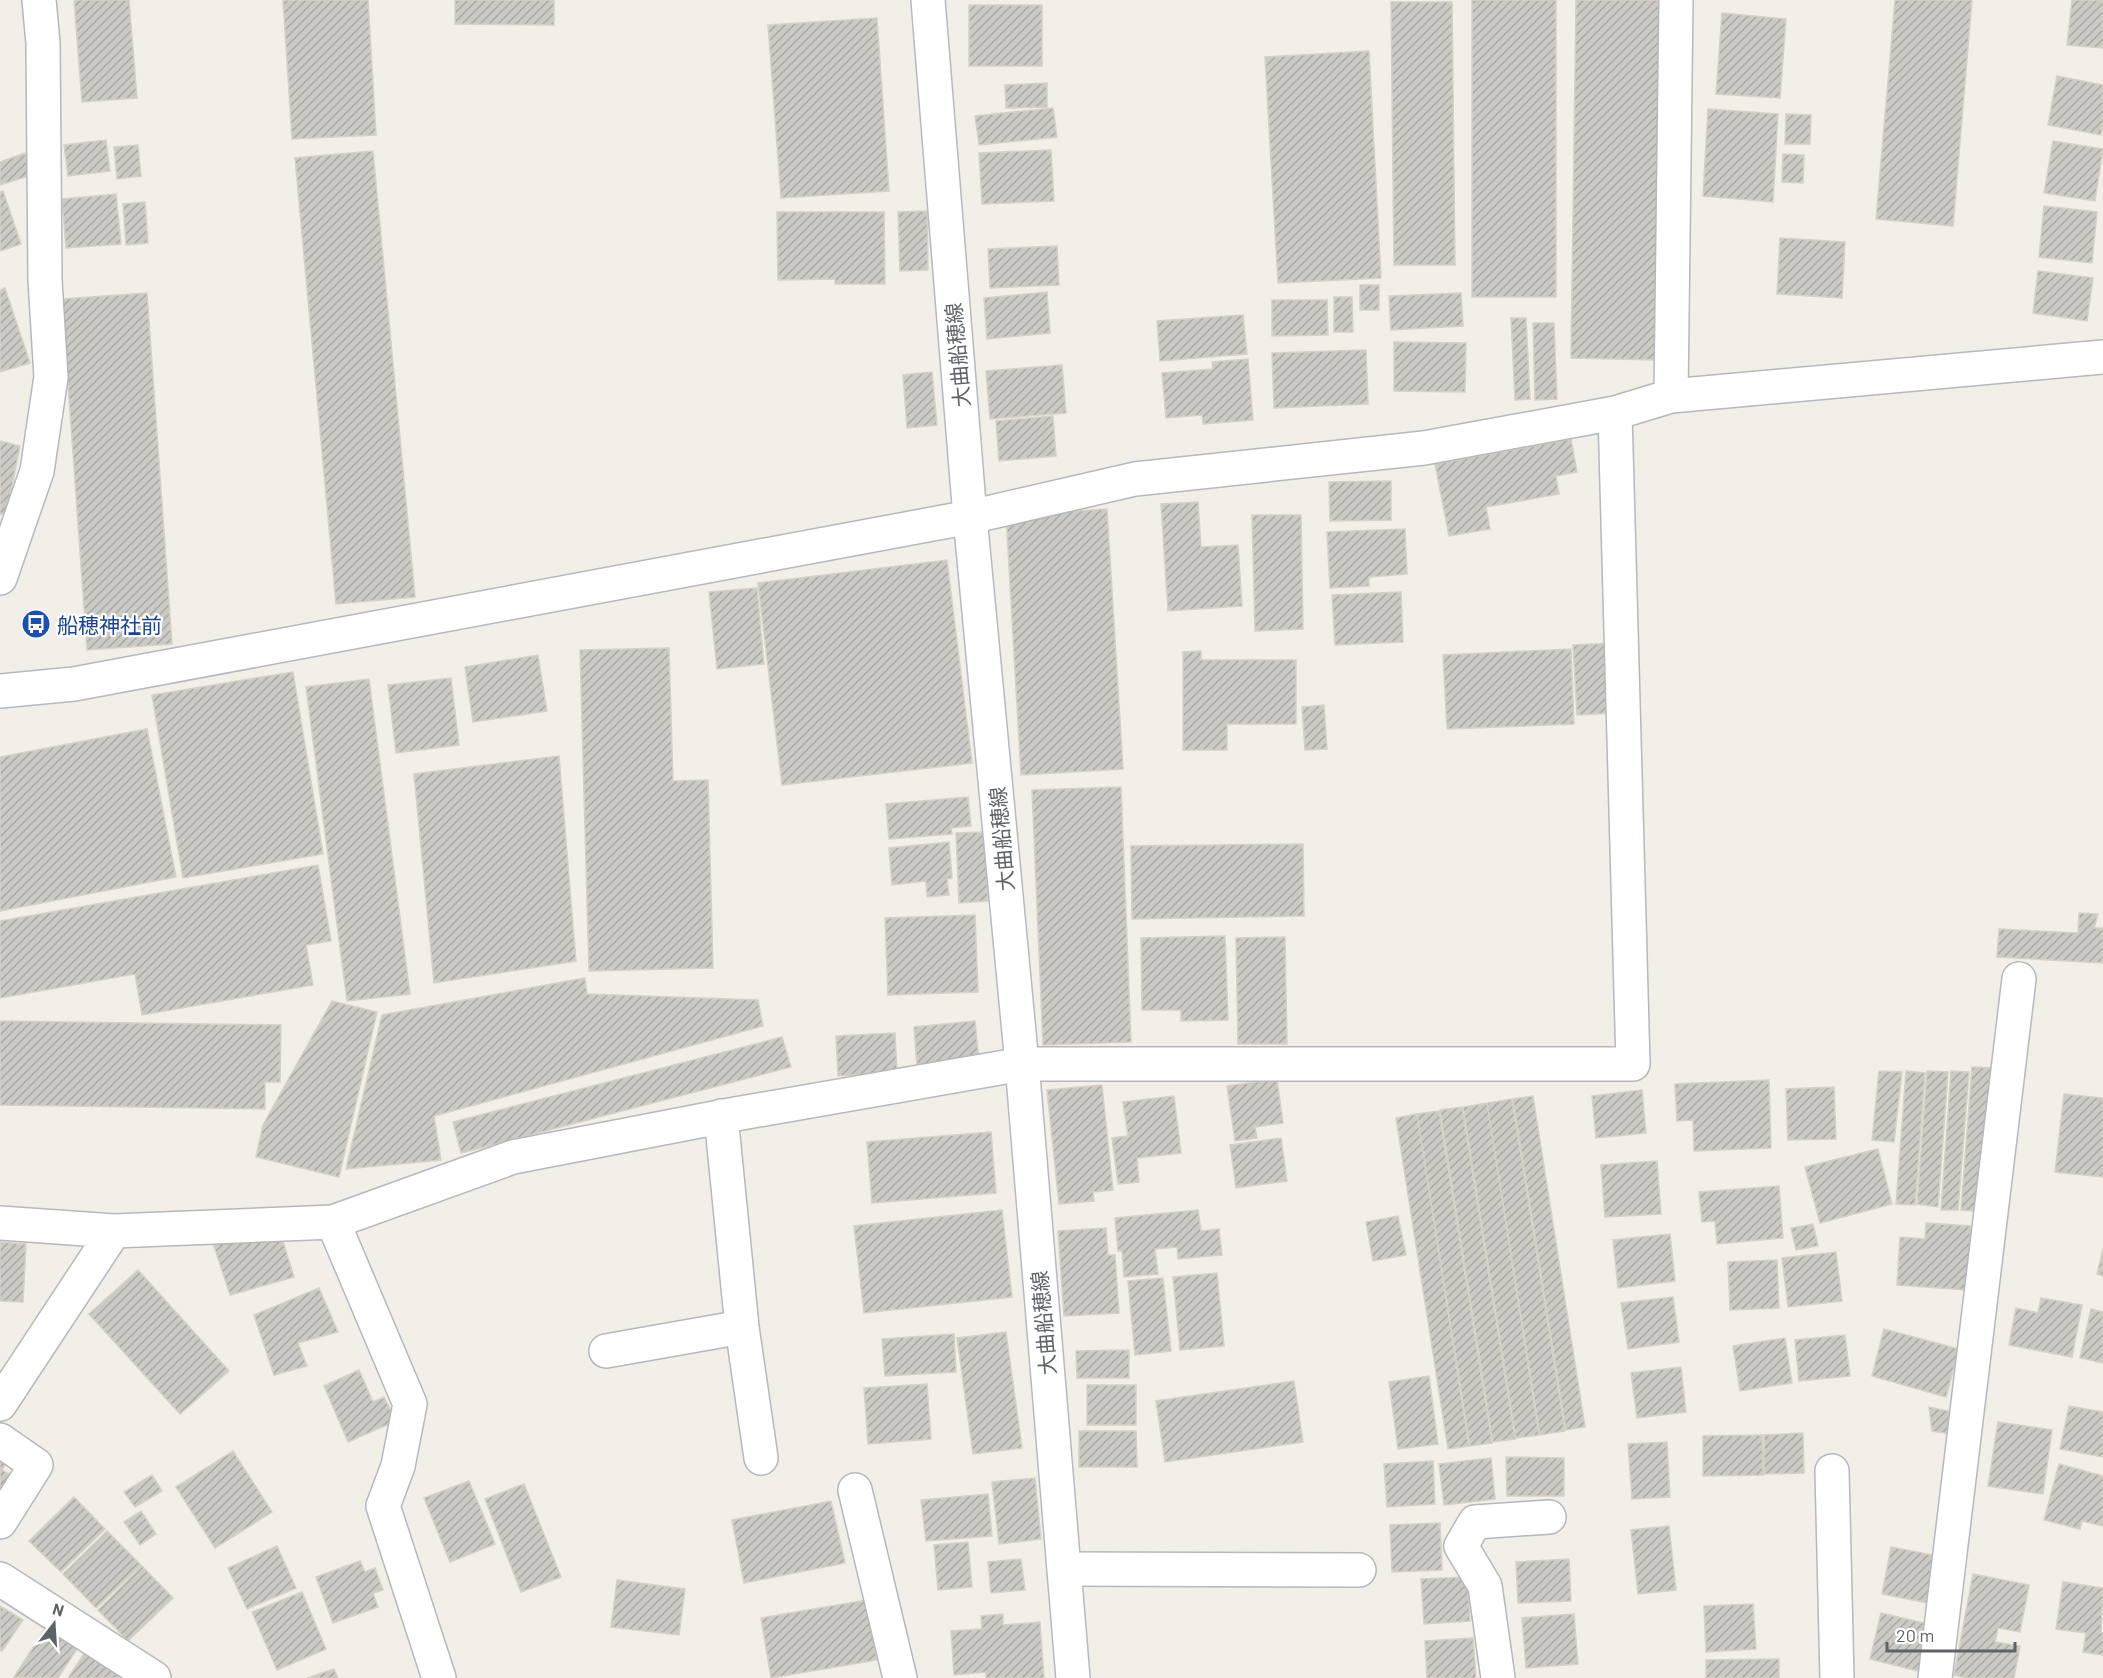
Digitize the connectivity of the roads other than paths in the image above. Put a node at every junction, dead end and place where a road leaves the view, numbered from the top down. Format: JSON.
{"nodes":[{"id":1,"x":39,"y":0,"type":"edge"},
{"id":2,"x":928,"y":0,"type":"edge"},
{"id":3,"x":1677,"y":0,"type":"edge"},
{"id":4,"x":2103,"y":357,"type":"edge"},
{"id":5,"x":1671,"y":396,"type":"junction"},
{"id":6,"x":1615,"y":412,"type":"junction"},
{"id":7,"x":970,"y":517,"type":"junction"},
{"id":8,"x":0,"y":578,"type":"edge"},
{"id":9,"x":0,"y":691,"type":"edge"},
{"id":10,"x":2019,"y":979,"type":"dead end"},
{"id":11,"x":1022,"y":1064,"type":"junction"},
{"id":12,"x":721,"y":1116,"type":"junction"},
{"id":13,"x":333,"y":1222,"type":"junction"},
{"id":14,"x":0,"y":1223,"type":"edge"},
{"id":15,"x":114,"y":1232,"type":"junction"},
{"id":16,"x":742,"y":1327,"type":"junction"},
{"id":17,"x":606,"y":1351,"type":"dead end"},
{"id":18,"x":0,"y":1404,"type":"edge"},
{"id":19,"x":0,"y":1440,"type":"edge"},
{"id":20,"x":761,"y":1458,"type":"dead end"},
{"id":21,"x":1832,"y":1471,"type":"dead end"},
{"id":22,"x":855,"y":1490,"type":"dead end"},
{"id":23,"x":1550,"y":1517,"type":"dead end"},
{"id":24,"x":0,"y":1522,"type":"edge"},
{"id":25,"x":1064,"y":1569,"type":"junction"},
{"id":26,"x":1359,"y":1570,"type":"dead end"},
{"id":27,"x":0,"y":1579,"type":"edge"},
{"id":28,"x":154,"y":1678,"type":"edge"},
{"id":29,"x":439,"y":1678,"type":"edge"},
{"id":30,"x":900,"y":1678,"type":"edge"},
{"id":31,"x":1073,"y":1678,"type":"edge"},
{"id":32,"x":1498,"y":1678,"type":"edge"},
{"id":33,"x":1837,"y":1678,"type":"edge"},
{"id":34,"x":1935,"y":1678,"type":"edge"}],
"edges":[{"from":1,"to":8,"type":"street"},
{"from":2,"to":7,"type":"street","name":"大曲船穂線"},
{"from":3,"to":5,"type":"street"},
{"from":4,"to":5,"type":"street"},
{"from":5,"to":6,"type":"street"},
{"from":6,"to":7,"type":"street"},
{"from":6,"to":11,"type":"street"},
{"from":7,"to":9,"type":"street"},
{"from":7,"to":11,"type":"street","name":"大曲船穂線"},
{"from":10,"to":34,"type":"street"},
{"from":11,"to":12,"type":"street"},
{"from":11,"to":25,"type":"street","name":"大曲船穂線"},
{"from":12,"to":13,"type":"street"},
{"from":12,"to":16,"type":"street"},
{"from":13,"to":15,"type":"street"},
{"from":13,"to":29,"type":"street"},
{"from":14,"to":15,"type":"street"},
{"from":15,"to":18,"type":"street"},
{"from":16,"to":17,"type":"street"},
{"from":16,"to":20,"type":"street"},
{"from":19,"to":24,"type":"street"},
{"from":21,"to":33,"type":"street"},
{"from":22,"to":30,"type":"street"},
{"from":23,"to":32,"type":"street"},
{"from":25,"to":26,"type":"street"},
{"from":25,"to":31,"type":"street","name":"大曲船穂線"},
{"from":27,"to":28,"type":"street"}]}
